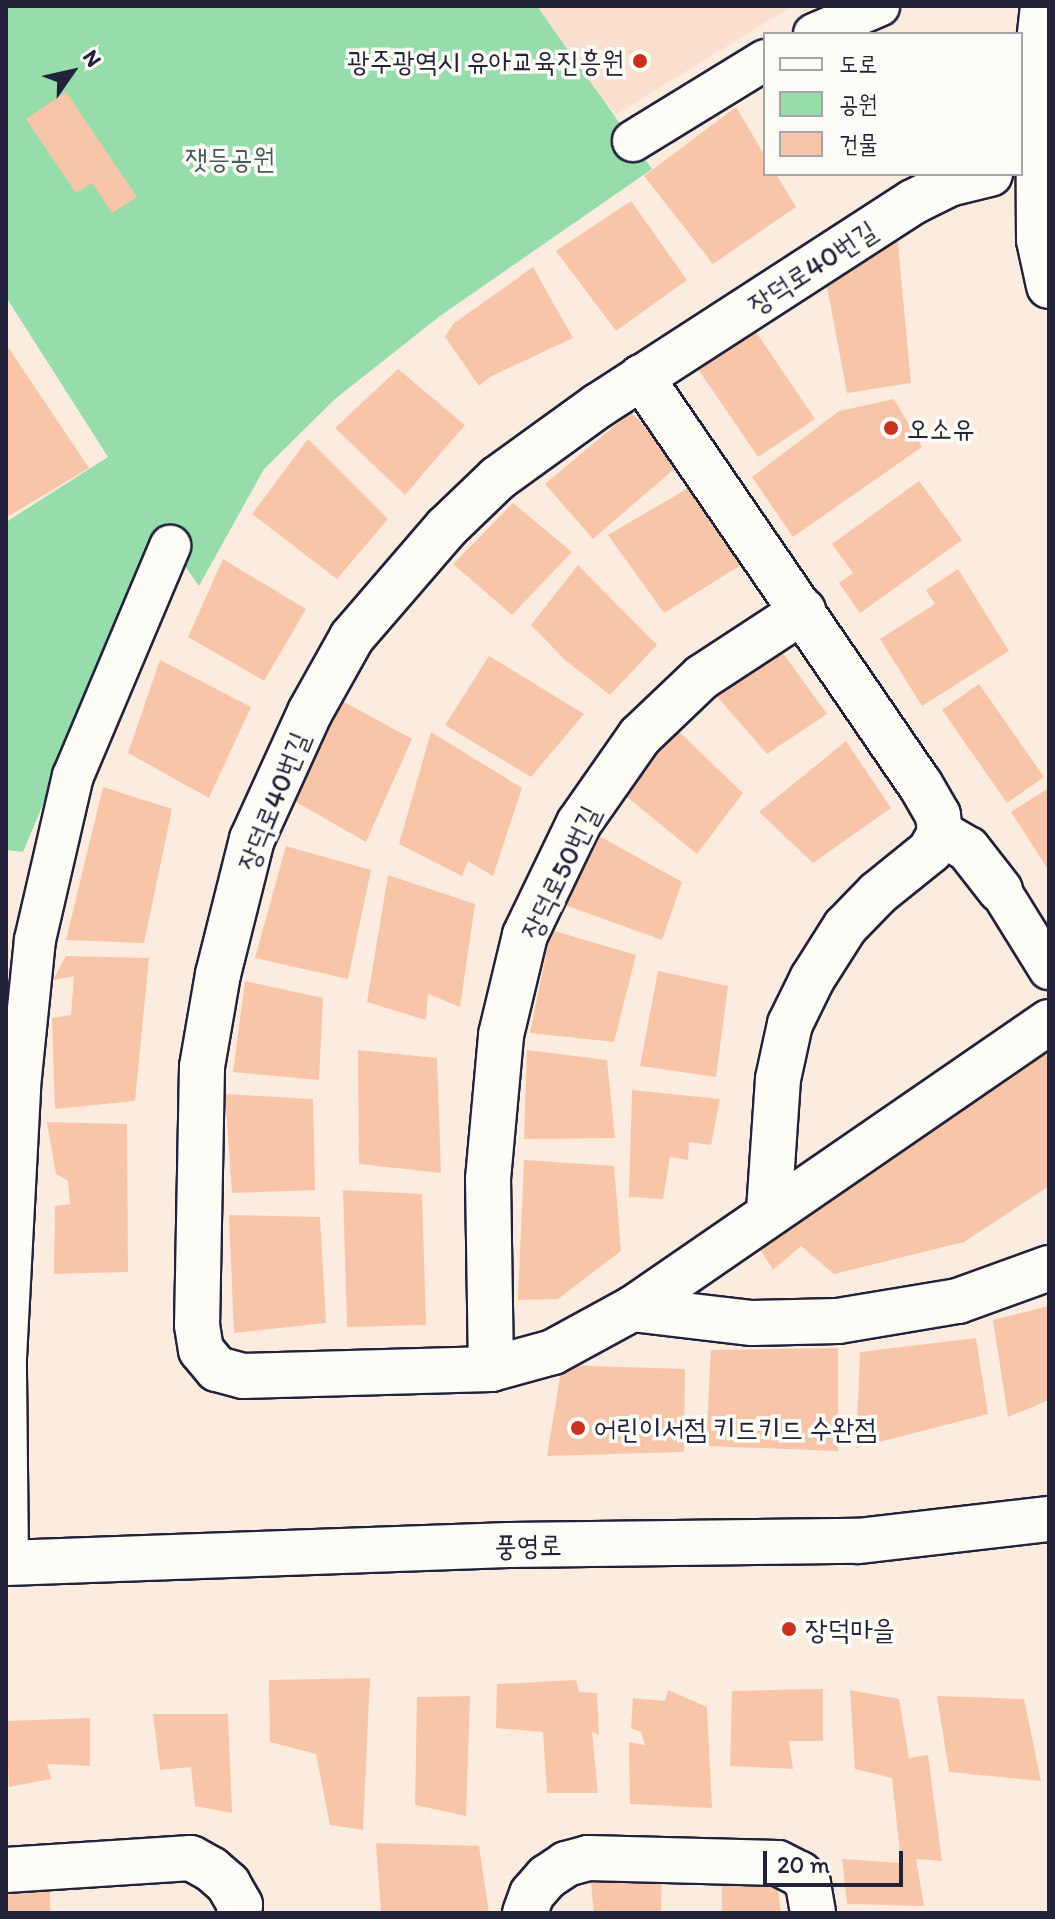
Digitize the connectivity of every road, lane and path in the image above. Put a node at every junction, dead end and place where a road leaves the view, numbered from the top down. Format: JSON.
{"nodes":[{"id":1,"x":879,"y":6,"type":"edge"},
{"id":2,"x":1043,"y":6,"type":"edge"},
{"id":3,"x":819,"y":32,"type":"edge"},
{"id":4,"x":763,"y":61,"type":"edge"},
{"id":5,"x":633,"y":141,"type":"dead end"},
{"id":6,"x":1037,"y":162,"type":"edge"},
{"id":7,"x":982,"y":176,"type":"edge"},
{"id":8,"x":1049,"y":286,"type":"edge"},
{"id":9,"x":641,"y":377,"type":"junction"},
{"id":10,"x":170,"y":546,"type":"dead end"},
{"id":11,"x":803,"y":611,"type":"junction"},
{"id":12,"x":940,"y":833,"type":"junction"},
{"id":13,"x":1000,"y":890,"type":"joint"},
{"id":14,"x":1049,"y":969,"type":"edge"},
{"id":15,"x":1049,"y":1022,"type":"edge"},
{"id":16,"x":769,"y":1211,"type":"junction"},
{"id":17,"x":1049,"y":1268,"type":"edge"},
{"id":18,"x":632,"y":1309,"type":"junction"},
{"id":19,"x":491,"y":1369,"type":"junction"},
{"id":20,"x":1049,"y":1519,"type":"edge"},
{"id":21,"x":7,"y":1563,"type":"edge"},
{"id":22,"x":6,"y":1870,"type":"edge"},
{"id":23,"x":239,"y":1913,"type":"edge"},
{"id":24,"x":525,"y":1913,"type":"edge"},
{"id":25,"x":813,"y":1913,"type":"edge"}],
"edges":[{"from":1,"to":3,"type":"street"},
{"from":2,"to":6,"type":"street"},
{"from":4,"to":5,"type":"street"},
{"from":6,"to":8,"type":"street"},
{"from":7,"to":9,"type":"street","name":"장덕로40번길"},
{"from":9,"to":11,"type":"street"},
{"from":9,"to":19,"type":"street","name":"장덕로40번길"},
{"from":10,"to":21,"type":"street"},
{"from":11,"to":12,"type":"street"},
{"from":11,"to":19,"type":"street","name":"장덕로50번길"},
{"from":12,"to":13,"type":"street"},
{"from":12,"to":16,"type":"street"},
{"from":13,"to":14,"type":"street"},
{"from":15,"to":16,"type":"street"},
{"from":16,"to":18,"type":"street"},
{"from":17,"to":18,"type":"street"},
{"from":18,"to":19,"type":"street"},
{"from":20,"to":21,"type":"street","name":"풍영로"},
{"from":22,"to":23,"type":"street"},
{"from":24,"to":25,"type":"street"}]}
